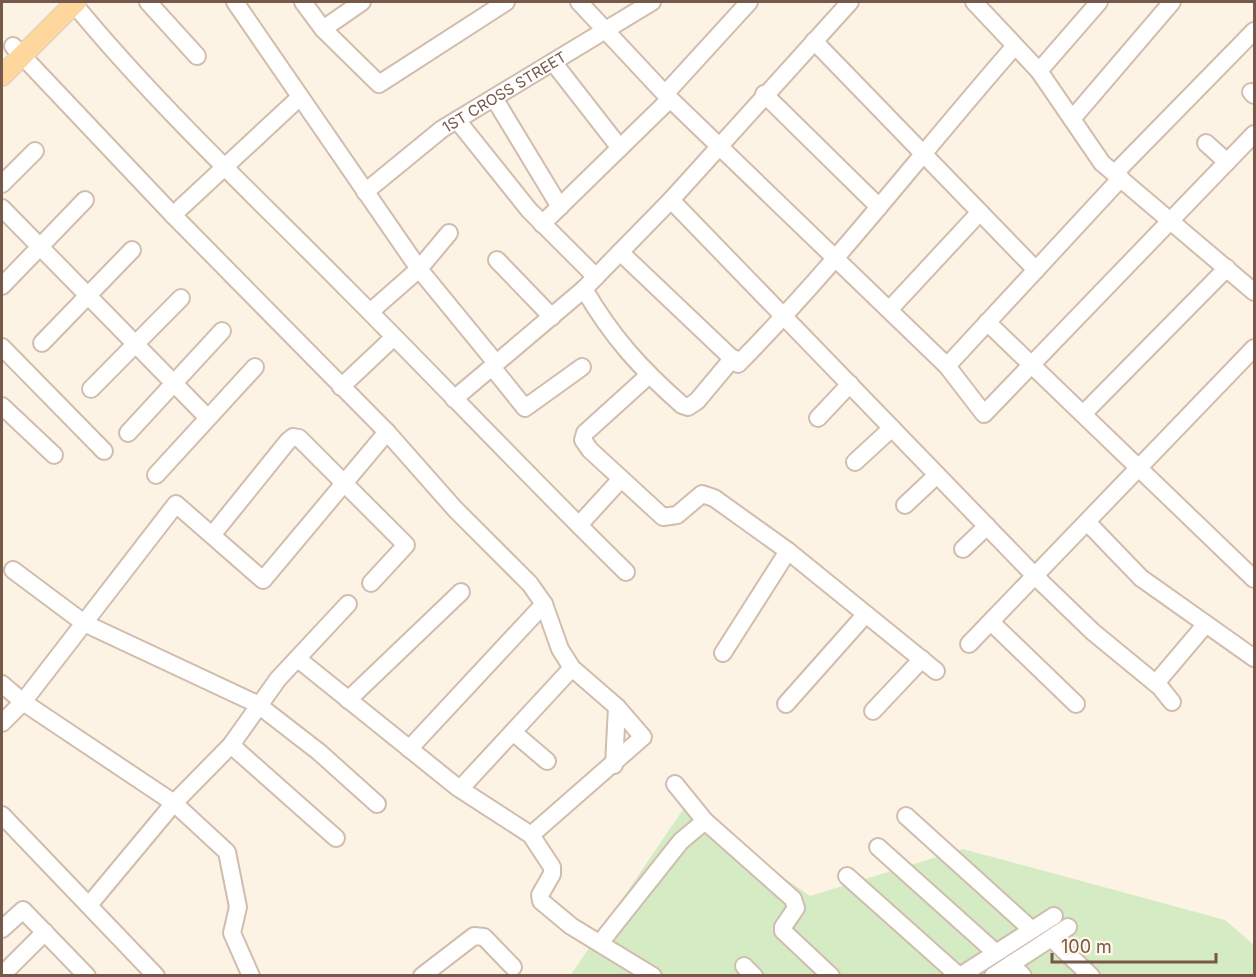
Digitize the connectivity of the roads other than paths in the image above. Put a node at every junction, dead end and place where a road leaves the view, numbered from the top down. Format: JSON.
{"nodes":[{"id":1,"x":69,"y":2,"type":"edge"},
{"id":2,"x":147,"y":2,"type":"edge"},
{"id":3,"x":236,"y":2,"type":"edge"},
{"id":4,"x":363,"y":2,"type":"edge"},
{"id":5,"x":506,"y":2,"type":"edge"},
{"id":6,"x":579,"y":2,"type":"edge"},
{"id":7,"x":652,"y":2,"type":"edge"},
{"id":8,"x":749,"y":2,"type":"edge"},
{"id":9,"x":850,"y":2,"type":"edge"},
{"id":10,"x":974,"y":2,"type":"edge"},
{"id":11,"x":1099,"y":2,"type":"edge"},
{"id":12,"x":1172,"y":2,"type":"edge"},
{"id":13,"x":306,"y":3,"type":"edge"},
{"id":14,"x":323,"y":29,"type":"junction"},
{"id":15,"x":606,"y":31,"type":"junction"},
{"id":16,"x":1254,"y":31,"type":"edge"},
{"id":17,"x":814,"y":40,"type":"junction"},
{"id":18,"x":1014,"y":46,"type":"junction"},
{"id":19,"x":12,"y":53,"type":"edge"},
{"id":20,"x":197,"y":57,"type":"dead end"},
{"id":21,"x":553,"y":62,"type":"junction"},
{"id":22,"x":1039,"y":71,"type":"junction"},
{"id":23,"x":2,"y":76,"type":"edge"},
{"id":24,"x":764,"y":94,"type":"junction"},
{"id":25,"x":668,"y":96,"type":"junction"},
{"id":26,"x":300,"y":97,"type":"junction"},
{"id":27,"x":494,"y":98,"type":"junction"},
{"id":28,"x":1072,"y":119,"type":"junction"},
{"id":29,"x":457,"y":120,"type":"junction"},
{"id":30,"x":1254,"y":135,"type":"edge"},
{"id":31,"x":1206,"y":142,"type":"dead end"},
{"id":32,"x":720,"y":145,"type":"junction"},
{"id":33,"x":620,"y":148,"type":"junction"},
{"id":34,"x":35,"y":151,"type":"dead end"},
{"id":35,"x":922,"y":152,"type":"junction"},
{"id":36,"x":1227,"y":162,"type":"junction"},
{"id":37,"x":225,"y":167,"type":"junction"},
{"id":38,"x":1118,"y":176,"type":"junction"},
{"id":39,"x":2,"y":184,"type":"edge"},
{"id":40,"x":365,"y":192,"type":"junction"},
{"id":41,"x":85,"y":200,"type":"dead end"},
{"id":42,"x":671,"y":200,"type":"junction"},
{"id":43,"x":560,"y":207,"type":"junction"},
{"id":44,"x":879,"y":207,"type":"junction"},
{"id":45,"x":2,"y":208,"type":"edge"},
{"id":46,"x":980,"y":212,"type":"junction"},
{"id":47,"x":173,"y":216,"type":"junction"},
{"id":48,"x":1169,"y":220,"type":"junction"},
{"id":49,"x":542,"y":224,"type":"junction"},
{"id":50,"x":449,"y":233,"type":"dead end"},
{"id":51,"x":39,"y":247,"type":"junction"},
{"id":52,"x":132,"y":249,"type":"dead end"},
{"id":53,"x":620,"y":252,"type":"junction"},
{"id":54,"x":836,"y":258,"type":"junction"},
{"id":55,"x":497,"y":260,"type":"dead end"},
{"id":56,"x":1227,"y":268,"type":"junction"},
{"id":57,"x":419,"y":269,"type":"junction"},
{"id":58,"x":1036,"y":270,"type":"junction"},
{"id":59,"x":596,"y":277,"type":"junction"},
{"id":60,"x":2,"y":286,"type":"edge"},
{"id":61,"x":584,"y":289,"type":"junction"},
{"id":62,"x":1254,"y":292,"type":"edge"},
{"id":63,"x":87,"y":296,"type":"junction"},
{"id":64,"x":180,"y":298,"type":"dead end"},
{"id":65,"x":889,"y":310,"type":"junction"},
{"id":66,"x":370,"y":312,"type":"junction"},
{"id":67,"x":552,"y":317,"type":"junction"},
{"id":68,"x":784,"y":317,"type":"junction"},
{"id":69,"x":987,"y":322,"type":"junction"},
{"id":70,"x":222,"y":331,"type":"dead end"},
{"id":71,"x":394,"y":337,"type":"junction"},
{"id":72,"x":42,"y":343,"type":"dead end"},
{"id":73,"x":136,"y":345,"type":"junction"},
{"id":74,"x":2,"y":347,"type":"edge"},
{"id":75,"x":1254,"y":348,"type":"edge"},
{"id":76,"x":733,"y":358,"type":"junction"},
{"id":77,"x":494,"y":365,"type":"junction"},
{"id":78,"x":1032,"y":365,"type":"junction"},
{"id":79,"x":946,"y":366,"type":"junction"},
{"id":80,"x":255,"y":367,"type":"dead end"},
{"id":81,"x":582,"y":367,"type":"dead end"},
{"id":82,"x":648,"y":376,"type":"junction"},
{"id":83,"x":174,"y":383,"type":"junction"},
{"id":84,"x":849,"y":384,"type":"junction"},
{"id":85,"x":341,"y":387,"type":"junction"},
{"id":86,"x":91,"y":389,"type":"dead end"},
{"id":87,"x":454,"y":399,"type":"junction"},
{"id":88,"x":2,"y":406,"type":"edge"},
{"id":89,"x":1083,"y":414,"type":"junction"},
{"id":90,"x":207,"y":417,"type":"junction"},
{"id":91,"x":818,"y":418,"type":"dead end"},
{"id":92,"x":892,"y":428,"type":"junction"},
{"id":93,"x":387,"y":432,"type":"junction"},
{"id":94,"x":128,"y":433,"type":"dead end"},
{"id":95,"x":104,"y":451,"type":"dead end"},
{"id":96,"x":54,"y":455,"type":"dead end"},
{"id":97,"x":855,"y":462,"type":"dead end"},
{"id":98,"x":1141,"y":468,"type":"junction"},
{"id":99,"x":937,"y":474,"type":"junction"},
{"id":100,"x":156,"y":475,"type":"dead end"},
{"id":101,"x":621,"y":479,"type":"junction"},
{"id":102,"x":343,"y":484,"type":"junction"},
{"id":103,"x":905,"y":505,"type":"dead end"},
{"id":104,"x":1088,"y":523,"type":"junction"},
{"id":105,"x":579,"y":525,"type":"junction"},
{"id":106,"x":987,"y":526,"type":"junction"},
{"id":107,"x":213,"y":534,"type":"junction"},
{"id":108,"x":963,"y":549,"type":"dead end"},
{"id":109,"x":788,"y":551,"type":"junction"},
{"id":110,"x":13,"y":570,"type":"dead end"},
{"id":111,"x":626,"y":572,"type":"dead end"},
{"id":112,"x":1036,"y":577,"type":"junction"},
{"id":113,"x":1254,"y":579,"type":"edge"},
{"id":114,"x":371,"y":583,"type":"dead end"},
{"id":115,"x":461,"y":592,"type":"dead end"},
{"id":116,"x":348,"y":604,"type":"dead end"},
{"id":117,"x":544,"y":604,"type":"junction"},
{"id":118,"x":865,"y":615,"type":"junction"},
{"id":119,"x":992,"y":622,"type":"junction"},
{"id":120,"x":84,"y":623,"type":"junction"},
{"id":121,"x":1206,"y":624,"type":"junction"},
{"id":122,"x":969,"y":644,"type":"dead end"},
{"id":123,"x":723,"y":653,"type":"dead end"},
{"id":124,"x":1254,"y":658,"type":"edge"},
{"id":125,"x":298,"y":659,"type":"junction"},
{"id":126,"x":922,"y":659,"type":"junction"},
{"id":127,"x":572,"y":668,"type":"junction"},
{"id":128,"x":936,"y":671,"type":"dead end"},
{"id":129,"x":1156,"y":683,"type":"junction"},
{"id":130,"x":2,"y":684,"type":"edge"},
{"id":131,"x":348,"y":700,"type":"junction"},
{"id":132,"x":23,"y":702,"type":"junction"},
{"id":133,"x":1172,"y":702,"type":"dead end"},
{"id":134,"x":257,"y":704,"type":"junction"},
{"id":135,"x":786,"y":704,"type":"dead end"},
{"id":136,"x":1076,"y":704,"type":"dead end"},
{"id":137,"x":617,"y":707,"type":"junction"},
{"id":138,"x":873,"y":711,"type":"dead end"},
{"id":139,"x":2,"y":723,"type":"edge"},
{"id":140,"x":513,"y":732,"type":"junction"},
{"id":141,"x":231,"y":744,"type":"junction"},
{"id":142,"x":409,"y":749,"type":"junction"},
{"id":143,"x":547,"y":761,"type":"dead end"},
{"id":144,"x":614,"y":765,"type":"junction"},
{"id":145,"x":675,"y":784,"type":"dead end"},
{"id":146,"x":460,"y":789,"type":"junction"},
{"id":147,"x":174,"y":803,"type":"junction"},
{"id":148,"x":377,"y":804,"type":"dead end"},
{"id":149,"x":2,"y":815,"type":"edge"},
{"id":150,"x":906,"y":816,"type":"dead end"},
{"id":151,"x":705,"y":821,"type":"junction"},
{"id":152,"x":531,"y":835,"type":"junction"},
{"id":153,"x":336,"y":838,"type":"dead end"},
{"id":154,"x":878,"y":847,"type":"dead end"},
{"id":155,"x":847,"y":876,"type":"dead end"},
{"id":156,"x":89,"y":905,"type":"junction"},
{"id":157,"x":1054,"y":916,"type":"dead end"},
{"id":158,"x":1068,"y":927,"type":"dead end"},
{"id":159,"x":2,"y":929,"type":"edge"},
{"id":160,"x":1032,"y":930,"type":"junction"},
{"id":161,"x":45,"y":932,"type":"junction"},
{"id":162,"x":1051,"y":939,"type":"junction"},
{"id":163,"x":600,"y":943,"type":"junction"},
{"id":164,"x":996,"y":953,"type":"junction"},
{"id":165,"x":513,"y":967,"type":"dead end"},
{"id":166,"x":1017,"y":970,"type":"edge"},
{"id":167,"x":146,"y":972,"type":"edge"},
{"id":168,"x":2,"y":975,"type":"edge"},
{"id":169,"x":87,"y":975,"type":"edge"},
{"id":170,"x":251,"y":975,"type":"edge"},
{"id":171,"x":422,"y":975,"type":"edge"},
{"id":172,"x":652,"y":975,"type":"edge"},
{"id":173,"x":831,"y":975,"type":"edge"},
{"id":174,"x":960,"y":975,"type":"edge"},
{"id":175,"x":993,"y":975,"type":"edge"},
{"id":176,"x":1090,"y":975,"type":"edge"}],
"edges":[{"from":1,"to":19,"type":"main road"},
{"from":1,"to":37,"type":"street"},
{"from":2,"to":20,"type":"street"},
{"from":3,"to":26,"type":"street"},
{"from":4,"to":14,"type":"street"},
{"from":5,"to":14,"type":"street"},
{"from":6,"to":15,"type":"street"},
{"from":7,"to":15,"type":"street","name":"1ST CROSS STREET"},
{"from":8,"to":25,"type":"street"},
{"from":9,"to":17,"type":"street"},
{"from":10,"to":18,"type":"street"},
{"from":11,"to":22,"type":"street"},
{"from":12,"to":28,"type":"street"},
{"from":13,"to":14,"type":"street"},
{"from":15,"to":21,"type":"street","name":"1ST CROSS STREET"},
{"from":15,"to":25,"type":"street"},
{"from":16,"to":38,"type":"street"},
{"from":17,"to":24,"type":"street"},
{"from":17,"to":35,"type":"street"},
{"from":18,"to":22,"type":"street"},
{"from":18,"to":35,"type":"street"},
{"from":19,"to":23,"type":"main road"},
{"from":19,"to":47,"type":"street"},
{"from":21,"to":27,"type":"street","name":"1ST CROSS STREET"},
{"from":21,"to":33,"type":"street"},
{"from":22,"to":28,"type":"street"},
{"from":24,"to":32,"type":"street"},
{"from":24,"to":44,"type":"street"},
{"from":25,"to":32,"type":"street"},
{"from":25,"to":33,"type":"street"},
{"from":26,"to":37,"type":"street"},
{"from":26,"to":40,"type":"street"},
{"from":27,"to":29,"type":"street","name":"1ST CROSS STREET"},
{"from":27,"to":43,"type":"street"},
{"from":28,"to":38,"type":"street"},
{"from":29,"to":40,"type":"street","name":"1ST CROSS STREET"},
{"from":29,"to":49,"type":"street"},
{"from":30,"to":36,"type":"street"},
{"from":31,"to":36,"type":"street"},
{"from":32,"to":42,"type":"street"},
{"from":32,"to":54,"type":"street"},
{"from":33,"to":43,"type":"street"},
{"from":34,"to":39,"type":"street"},
{"from":35,"to":44,"type":"street"},
{"from":35,"to":46,"type":"street"},
{"from":36,"to":48,"type":"street"},
{"from":37,"to":47,"type":"street"},
{"from":37,"to":66,"type":"street"},
{"from":38,"to":48,"type":"street"},
{"from":38,"to":58,"type":"street"},
{"from":40,"to":57,"type":"street"},
{"from":41,"to":51,"type":"street"},
{"from":42,"to":53,"type":"street"},
{"from":42,"to":68,"type":"street"},
{"from":43,"to":49,"type":"street"},
{"from":44,"to":54,"type":"street"},
{"from":45,"to":51,"type":"street"},
{"from":46,"to":58,"type":"street"},
{"from":46,"to":65,"type":"street"},
{"from":47,"to":85,"type":"street"},
{"from":48,"to":56,"type":"street"},
{"from":48,"to":78,"type":"street"},
{"from":49,"to":59,"type":"street"},
{"from":50,"to":57,"type":"street"},
{"from":51,"to":60,"type":"street"},
{"from":51,"to":63,"type":"street"},
{"from":52,"to":63,"type":"street"},
{"from":53,"to":59,"type":"street"},
{"from":53,"to":76,"type":"street"},
{"from":54,"to":65,"type":"street"},
{"from":54,"to":68,"type":"street"},
{"from":55,"to":67,"type":"street"},
{"from":56,"to":62,"type":"street"},
{"from":56,"to":89,"type":"street"},
{"from":57,"to":66,"type":"street"},
{"from":57,"to":77,"type":"street"},
{"from":58,"to":69,"type":"street"},
{"from":59,"to":61,"type":"street"},
{"from":61,"to":67,"type":"street"},
{"from":61,"to":82,"type":"street"},
{"from":63,"to":72,"type":"street"},
{"from":63,"to":73,"type":"street"},
{"from":64,"to":73,"type":"street"},
{"from":65,"to":79,"type":"street"},
{"from":66,"to":71,"type":"street"},
{"from":67,"to":77,"type":"street"},
{"from":68,"to":76,"type":"street"},
{"from":68,"to":84,"type":"street"},
{"from":69,"to":78,"type":"street"},
{"from":69,"to":79,"type":"street"},
{"from":70,"to":83,"type":"street"},
{"from":71,"to":85,"type":"street"},
{"from":71,"to":87,"type":"street"},
{"from":73,"to":83,"type":"street"},
{"from":73,"to":86,"type":"street"},
{"from":74,"to":95,"type":"street"},
{"from":75,"to":98,"type":"street"},
{"from":76,"to":82,"type":"street"},
{"from":77,"to":81,"type":"street"},
{"from":77,"to":87,"type":"street"},
{"from":78,"to":79,"type":"street"},
{"from":78,"to":89,"type":"street"},
{"from":80,"to":90,"type":"street"},
{"from":82,"to":101,"type":"street"},
{"from":83,"to":90,"type":"street"},
{"from":83,"to":94,"type":"street"},
{"from":84,"to":91,"type":"street"},
{"from":84,"to":92,"type":"street"},
{"from":85,"to":93,"type":"street"},
{"from":87,"to":105,"type":"street"},
{"from":88,"to":96,"type":"street"},
{"from":89,"to":98,"type":"street"},
{"from":90,"to":100,"type":"street"},
{"from":92,"to":97,"type":"street"},
{"from":92,"to":99,"type":"street"},
{"from":93,"to":102,"type":"street"},
{"from":93,"to":117,"type":"street"},
{"from":98,"to":104,"type":"street"},
{"from":98,"to":113,"type":"street"},
{"from":99,"to":103,"type":"street"},
{"from":99,"to":106,"type":"street"},
{"from":101,"to":105,"type":"street"},
{"from":101,"to":109,"type":"street"},
{"from":102,"to":107,"type":"street"},
{"from":102,"to":107,"type":"street"},
{"from":102,"to":114,"type":"street"},
{"from":104,"to":112,"type":"street"},
{"from":104,"to":121,"type":"street"},
{"from":105,"to":111,"type":"street"},
{"from":106,"to":108,"type":"street"},
{"from":106,"to":112,"type":"street"},
{"from":107,"to":120,"type":"street"},
{"from":109,"to":118,"type":"street"},
{"from":109,"to":123,"type":"street"},
{"from":110,"to":120,"type":"street"},
{"from":112,"to":119,"type":"street"},
{"from":112,"to":129,"type":"street"},
{"from":115,"to":131,"type":"street"},
{"from":116,"to":125,"type":"street"},
{"from":117,"to":127,"type":"street"},
{"from":117,"to":142,"type":"street"},
{"from":118,"to":126,"type":"street"},
{"from":118,"to":135,"type":"street"},
{"from":119,"to":122,"type":"street"},
{"from":119,"to":136,"type":"street"},
{"from":120,"to":132,"type":"street"},
{"from":120,"to":134,"type":"street"},
{"from":121,"to":124,"type":"street"},
{"from":121,"to":129,"type":"street"},
{"from":125,"to":131,"type":"street"},
{"from":125,"to":134,"type":"street"},
{"from":126,"to":128,"type":"street"},
{"from":126,"to":138,"type":"street"},
{"from":127,"to":137,"type":"street"},
{"from":127,"to":140,"type":"street"},
{"from":129,"to":133,"type":"street"},
{"from":130,"to":132,"type":"street"},
{"from":131,"to":142,"type":"street"},
{"from":132,"to":139,"type":"street"},
{"from":132,"to":147,"type":"street"},
{"from":134,"to":141,"type":"street"},
{"from":134,"to":148,"type":"street"},
{"from":137,"to":144,"type":"street"},
{"from":137,"to":144,"type":"street"},
{"from":140,"to":143,"type":"street"},
{"from":140,"to":146,"type":"street"},
{"from":141,"to":147,"type":"street"},
{"from":141,"to":153,"type":"street"},
{"from":142,"to":146,"type":"street"},
{"from":144,"to":152,"type":"street"},
{"from":145,"to":151,"type":"street"},
{"from":146,"to":152,"type":"street"},
{"from":147,"to":156,"type":"street"},
{"from":147,"to":170,"type":"street"},
{"from":149,"to":156,"type":"street"},
{"from":150,"to":160,"type":"street"},
{"from":151,"to":163,"type":"street"},
{"from":151,"to":173,"type":"street"},
{"from":152,"to":163,"type":"street"},
{"from":154,"to":164,"type":"street"},
{"from":155,"to":174,"type":"street"},
{"from":156,"to":167,"type":"street"},
{"from":157,"to":160,"type":"street"},
{"from":158,"to":162,"type":"street"},
{"from":159,"to":161,"type":"street"},
{"from":160,"to":164,"type":"street"},
{"from":161,"to":168,"type":"street"},
{"from":161,"to":169,"type":"street"},
{"from":162,"to":166,"type":"street"},
{"from":162,"to":176,"type":"street"},
{"from":163,"to":172,"type":"street"},
{"from":164,"to":174,"type":"street"},
{"from":165,"to":171,"type":"street"},
{"from":166,"to":175,"type":"street"}]}
